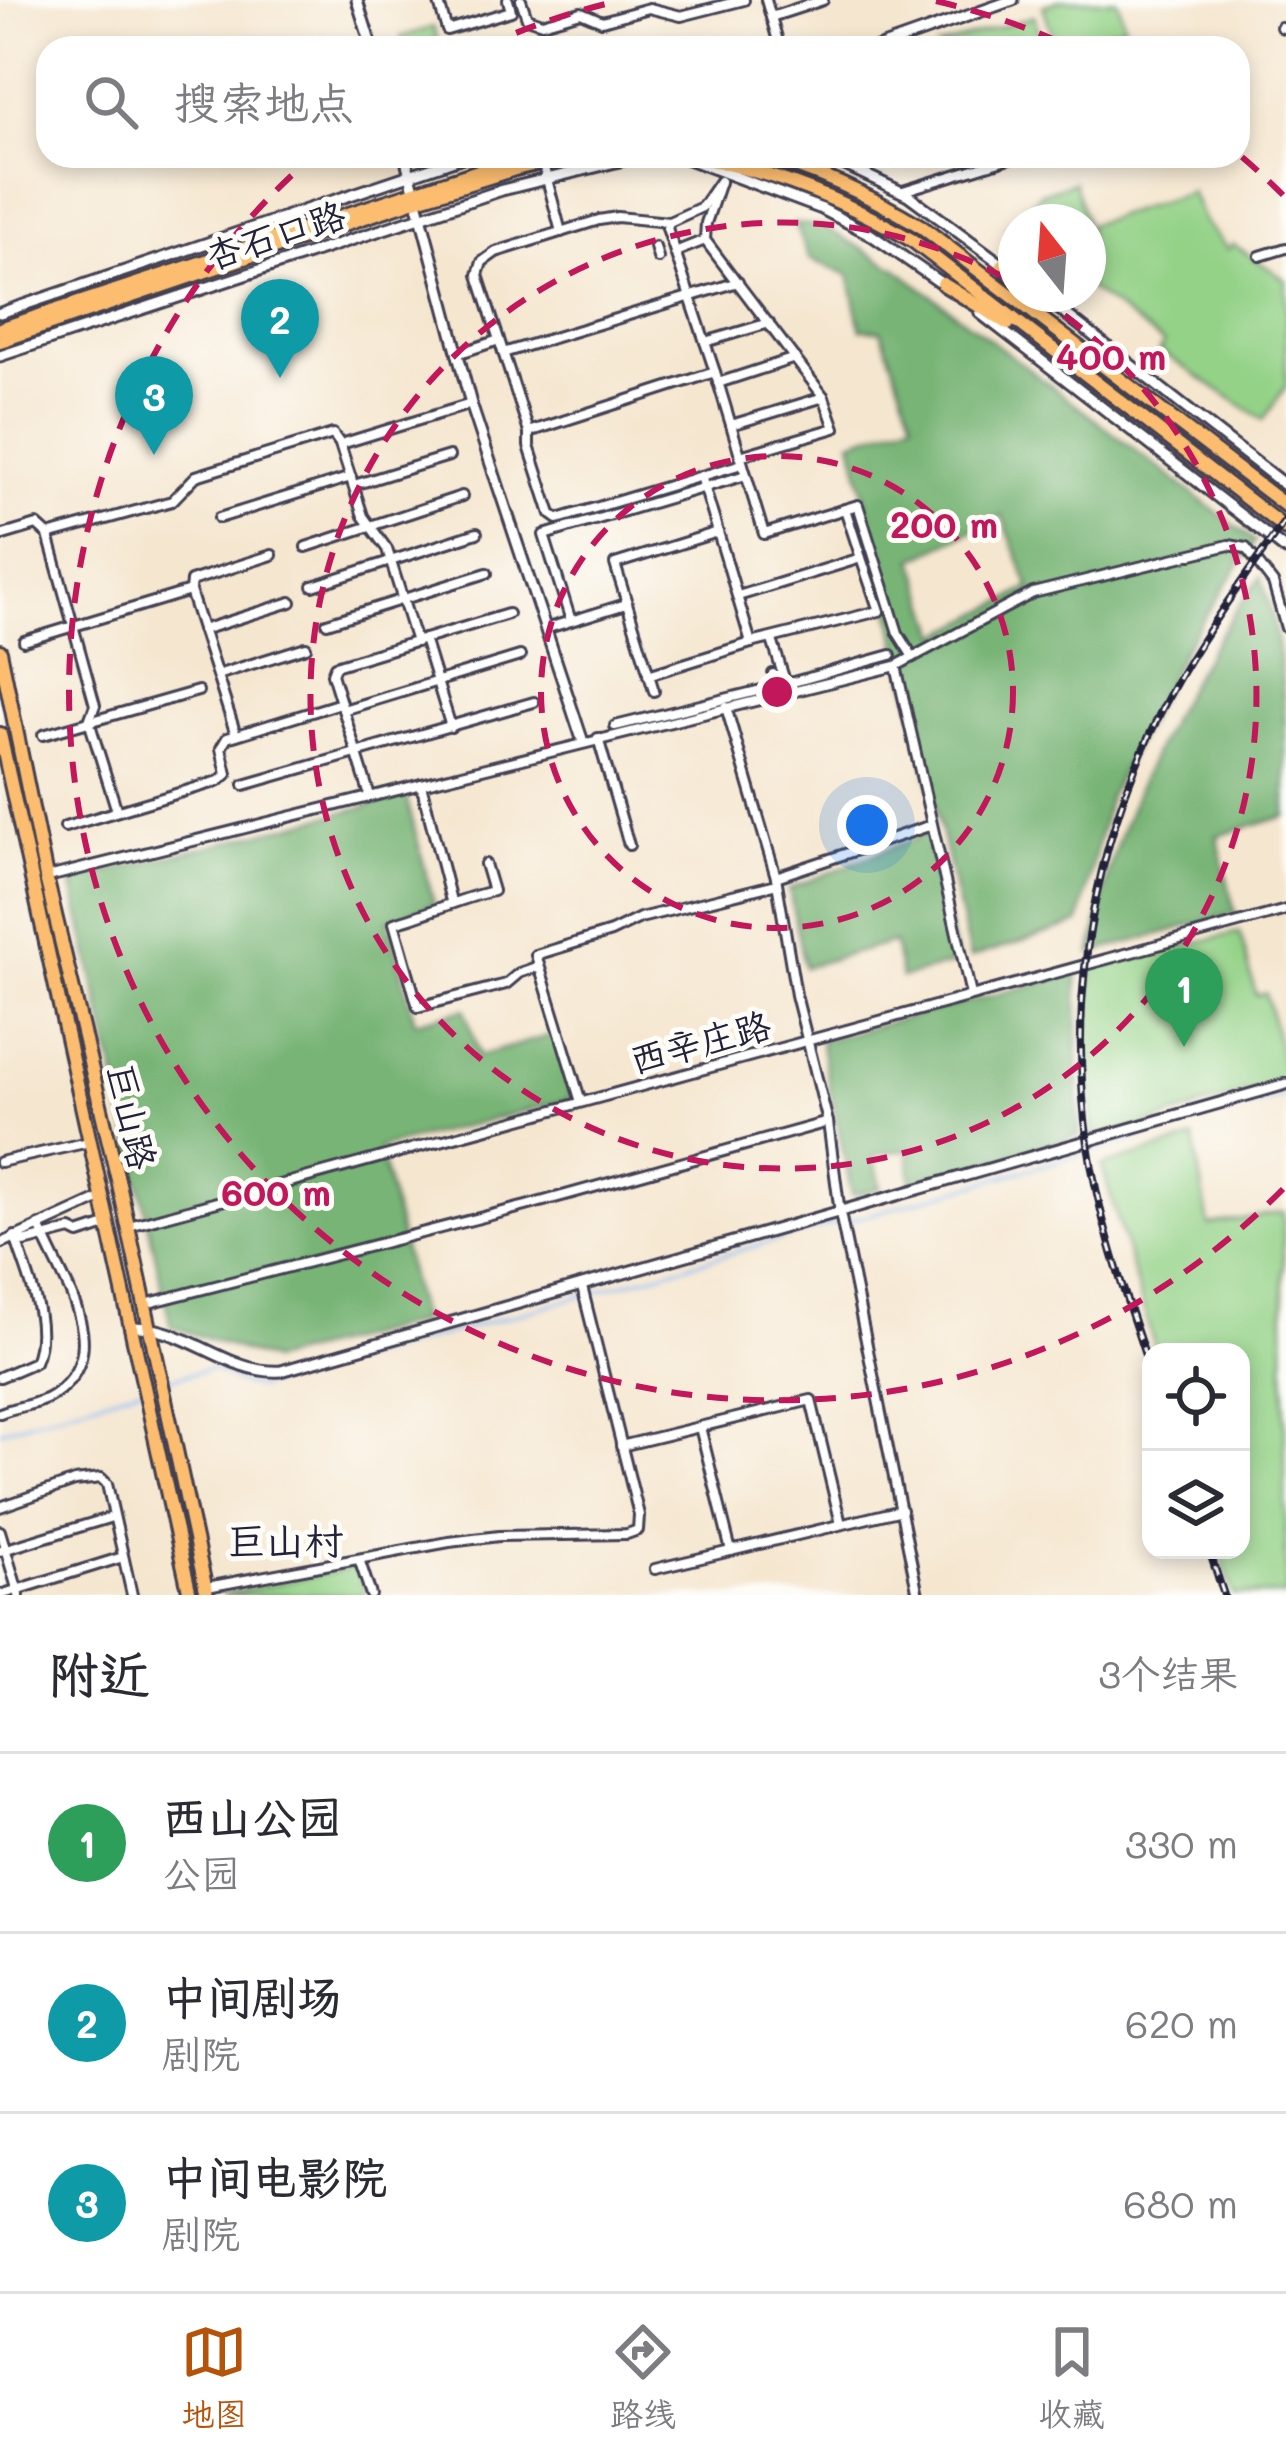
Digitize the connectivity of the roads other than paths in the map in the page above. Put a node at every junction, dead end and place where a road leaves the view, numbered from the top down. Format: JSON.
{"nodes":[{"id":1,"x":357,"y":0,"type":"edge"},
{"id":2,"x":438,"y":0,"type":"edge"},
{"id":3,"x":508,"y":0,"type":"edge"},
{"id":4,"x":521,"y":0,"type":"edge"},
{"id":5,"x":744,"y":0,"type":"edge"},
{"id":6,"x":766,"y":0,"type":"edge"},
{"id":7,"x":823,"y":0,"type":"edge"},
{"id":8,"x":1004,"y":1,"type":"edge"},
{"id":9,"x":771,"y":17,"type":"junction"},
{"id":10,"x":368,"y":36,"type":"edge"},
{"id":11,"x":777,"y":36,"type":"edge"},
{"id":12,"x":909,"y":36,"type":"edge"},
{"id":13,"x":409,"y":168,"type":"edge"},
{"id":14,"x":426,"y":168,"type":"edge"},
{"id":15,"x":491,"y":168,"type":"edge"},
{"id":16,"x":516,"y":168,"type":"edge"},
{"id":17,"x":543,"y":168,"type":"edge"},
{"id":18,"x":588,"y":168,"type":"edge"},
{"id":19,"x":725,"y":168,"type":"edge"},
{"id":20,"x":807,"y":168,"type":"edge"},
{"id":21,"x":852,"y":168,"type":"edge"},
{"id":22,"x":977,"y":168,"type":"edge"},
{"id":23,"x":410,"y":173,"type":"junction"},
{"id":24,"x":545,"y":178,"type":"junction"},
{"id":25,"x":901,"y":191,"type":"junction"},
{"id":26,"x":417,"y":195,"type":"junction"},
{"id":27,"x":422,"y":216,"type":"junction"},
{"id":28,"x":669,"y":222,"type":"junction"},
{"id":29,"x":561,"y":232,"type":"junction"},
{"id":30,"x":705,"y":240,"type":"junction"},
{"id":31,"x":213,"y":241,"type":"junction"},
{"id":32,"x":1286,"y":248,"type":"edge"},
{"id":33,"x":675,"y":252,"type":"junction"},
{"id":34,"x":1260,"y":256,"type":"dead end"},
{"id":35,"x":998,"y":261,"type":"edge"},
{"id":36,"x":216,"y":263,"type":"junction"},
{"id":37,"x":738,"y":281,"type":"junction"},
{"id":38,"x":943,"y":284,"type":"junction"},
{"id":39,"x":691,"y":296,"type":"junction"},
{"id":40,"x":1043,"y":312,"type":"edge"},
{"id":41,"x":1063,"y":312,"type":"edge"},
{"id":42,"x":0,"y":313,"type":"edge"},
{"id":43,"x":769,"y":322,"type":"junction"},
{"id":44,"x":1057,"y":328,"type":"junction"},
{"id":45,"x":0,"y":329,"type":"edge"},
{"id":46,"x":499,"y":340,"type":"junction"},
{"id":47,"x":0,"y":341,"type":"edge"},
{"id":48,"x":705,"y":342,"type":"junction"},
{"id":49,"x":1055,"y":352,"type":"junction"},
{"id":50,"x":502,"y":353,"type":"junction"},
{"id":51,"x":458,"y":354,"type":"junction"},
{"id":52,"x":0,"y":356,"type":"edge"},
{"id":53,"x":795,"y":358,"type":"junction"},
{"id":54,"x":717,"y":378,"type":"junction"},
{"id":55,"x":824,"y":397,"type":"junction"},
{"id":56,"x":472,"y":404,"type":"junction"},
{"id":57,"x":731,"y":425,"type":"junction"},
{"id":58,"x":530,"y":432,"type":"junction"},
{"id":59,"x":340,"y":444,"type":"junction"},
{"id":60,"x":449,"y":456,"type":"dead end"},
{"id":61,"x":742,"y":465,"type":"junction"},
{"id":62,"x":352,"y":481,"type":"junction"},
{"id":63,"x":702,"y":482,"type":"junction"},
{"id":64,"x":1286,"y":486,"type":"edge"},
{"id":65,"x":462,"y":496,"type":"dead end"},
{"id":66,"x":1286,"y":506,"type":"edge"},
{"id":67,"x":845,"y":509,"type":"junction"},
{"id":68,"x":218,"y":518,"type":"dead end"},
{"id":69,"x":371,"y":527,"type":"junction"},
{"id":70,"x":1286,"y":529,"type":"edge"},
{"id":71,"x":718,"y":532,"type":"junction"},
{"id":72,"x":477,"y":533,"type":"dead end"},
{"id":73,"x":48,"y":535,"type":"junction"},
{"id":74,"x":0,"y":536,"type":"edge"},
{"id":75,"x":306,"y":547,"type":"dead end"},
{"id":76,"x":1286,"y":550,"type":"edge"},
{"id":77,"x":272,"y":555,"type":"dead end"},
{"id":78,"x":861,"y":558,"type":"junction"},
{"id":79,"x":391,"y":560,"type":"junction"},
{"id":80,"x":488,"y":573,"type":"dead end"},
{"id":81,"x":314,"y":586,"type":"dead end"},
{"id":82,"x":190,"y":591,"type":"junction"},
{"id":83,"x":738,"y":596,"type":"junction"},
{"id":84,"x":403,"y":599,"type":"junction"},
{"id":85,"x":291,"y":602,"type":"dead end"},
{"id":86,"x":626,"y":604,"type":"junction"},
{"id":87,"x":1284,"y":612,"type":"edge"},
{"id":88,"x":508,"y":614,"type":"dead end"},
{"id":89,"x":571,"y":621,"type":"junction"},
{"id":90,"x":326,"y":623,"type":"dead end"},
{"id":91,"x":71,"y":627,"type":"junction"},
{"id":92,"x":548,"y":628,"type":"junction"},
{"id":93,"x":1286,"y":628,"type":"edge"},
{"id":94,"x":202,"y":630,"type":"junction"},
{"id":95,"x":420,"y":640,"type":"junction"},
{"id":96,"x":772,"y":640,"type":"junction"},
{"id":97,"x":25,"y":641,"type":"dead end"},
{"id":98,"x":751,"y":643,"type":"junction"},
{"id":99,"x":306,"y":647,"type":"dead end"},
{"id":100,"x":0,"y":651,"type":"edge"},
{"id":101,"x":891,"y":655,"type":"dead end"},
{"id":102,"x":520,"y":656,"type":"dead end"},
{"id":103,"x":914,"y":657,"type":"junction"},
{"id":104,"x":896,"y":667,"type":"junction"},
{"id":105,"x":773,"y":674,"type":"dead end"},
{"id":106,"x":217,"y":675,"type":"junction"},
{"id":107,"x":648,"y":675,"type":"junction"},
{"id":108,"x":781,"y":685,"type":"junction"},
{"id":109,"x":198,"y":691,"type":"dead end"},
{"id":110,"x":654,"y":691,"type":"dead end"},
{"id":111,"x":534,"y":702,"type":"dead end"},
{"id":112,"x":342,"y":706,"type":"junction"},
{"id":113,"x":726,"y":707,"type":"junction"},
{"id":114,"x":89,"y":721,"type":"junction"},
{"id":115,"x":615,"y":726,"type":"dead end"},
{"id":116,"x":451,"y":727,"type":"junction"},
{"id":117,"x":0,"y":734,"type":"edge"},
{"id":118,"x":43,"y":735,"type":"dead end"},
{"id":119,"x":236,"y":735,"type":"junction"},
{"id":120,"x":598,"y":738,"type":"junction"},
{"id":121,"x":583,"y":742,"type":"junction"},
{"id":122,"x":356,"y":753,"type":"junction"},
{"id":123,"x":244,"y":784,"type":"dead end"},
{"id":124,"x":421,"y":784,"type":"junction"},
{"id":125,"x":371,"y":797,"type":"junction"},
{"id":126,"x":117,"y":811,"type":"junction"},
{"id":127,"x":932,"y":825,"type":"junction"},
{"id":128,"x":65,"y":827,"type":"dead end"},
{"id":129,"x":628,"y":844,"type":"dead end"},
{"id":130,"x":485,"y":864,"type":"dead end"},
{"id":131,"x":46,"y":877,"type":"junction"},
{"id":132,"x":776,"y":880,"type":"junction"},
{"id":133,"x":32,"y":882,"type":"junction"},
{"id":134,"x":451,"y":901,"type":"junction"},
{"id":135,"x":1286,"y":910,"type":"edge"},
{"id":136,"x":539,"y":967,"type":"junction"},
{"id":137,"x":971,"y":995,"type":"junction"},
{"id":138,"x":807,"y":1040,"type":"junction"},
{"id":139,"x":1286,"y":1084,"type":"edge"},
{"id":140,"x":581,"y":1102,"type":"junction"},
{"id":141,"x":828,"y":1122,"type":"junction"},
{"id":142,"x":89,"y":1142,"type":"junction"},
{"id":143,"x":0,"y":1162,"type":"edge"},
{"id":144,"x":101,"y":1198,"type":"junction"},
{"id":145,"x":64,"y":1212,"type":"junction"},
{"id":146,"x":840,"y":1213,"type":"junction"},
{"id":147,"x":106,"y":1225,"type":"junction"},
{"id":148,"x":39,"y":1226,"type":"junction"},
{"id":149,"x":128,"y":1226,"type":"junction"},
{"id":150,"x":71,"y":1230,"type":"junction"},
{"id":151,"x":16,"y":1236,"type":"junction"},
{"id":152,"x":44,"y":1237,"type":"junction"},
{"id":153,"x":0,"y":1244,"type":"edge"},
{"id":154,"x":582,"y":1287,"type":"junction"},
{"id":155,"x":146,"y":1304,"type":"junction"},
{"id":156,"x":150,"y":1326,"type":"junction"},
{"id":157,"x":130,"y":1327,"type":"junction"},
{"id":158,"x":0,"y":1377,"type":"edge"},
{"id":159,"x":0,"y":1413,"type":"edge"},
{"id":160,"x":700,"y":1427,"type":"junction"},
{"id":161,"x":621,"y":1446,"type":"junction"},
{"id":162,"x":0,"y":1507,"type":"edge"},
{"id":163,"x":902,"y":1510,"type":"junction"},
{"id":164,"x":112,"y":1517,"type":"junction"},
{"id":165,"x":841,"y":1524,"type":"junction"},
{"id":166,"x":0,"y":1531,"type":"edge"},
{"id":167,"x":3,"y":1550,"type":"edge"},
{"id":168,"x":731,"y":1551,"type":"junction"},
{"id":169,"x":123,"y":1557,"type":"junction"},
{"id":170,"x":359,"y":1559,"type":"junction"},
{"id":171,"x":655,"y":1569,"type":"dead end"},
{"id":172,"x":206,"y":1591,"type":"edge"},
{"id":173,"x":18,"y":1592,"type":"edge"},
{"id":174,"x":0,"y":1595,"type":"edge"},
{"id":175,"x":132,"y":1595,"type":"edge"},
{"id":176,"x":190,"y":1595,"type":"edge"},
{"id":177,"x":371,"y":1595,"type":"edge"},
{"id":178,"x":919,"y":1595,"type":"edge"}],
"edges":[{"from":1,"to":10,"type":"street"},
{"from":2,"to":3,"type":"street"},
{"from":4,"to":5,"type":"street"},
{"from":6,"to":9,"type":"street"},
{"from":7,"to":9,"type":"street"},
{"from":8,"to":12,"type":"street"},
{"from":9,"to":11,"type":"street"},
{"from":13,"to":23,"type":"street"},
{"from":14,"to":23,"type":"street","name":"杏石口路"},
{"from":15,"to":26,"type":"main road","name":"杏石口路"},
{"from":16,"to":26,"type":"main road","name":"杏石口路"},
{"from":17,"to":24,"type":"street"},
{"from":18,"to":24,"type":"street","name":"杏石口路"},
{"from":19,"to":28,"type":"street"},
{"from":19,"to":30,"type":"street"},
{"from":19,"to":38,"type":"street"},
{"from":19,"to":49,"type":"main road"},
{"from":20,"to":44,"type":"main road"},
{"from":21,"to":25,"type":"street"},
{"from":22,"to":25,"type":"street"},
{"from":23,"to":26,"type":"street"},
{"from":23,"to":31,"type":"street","name":"杏石口路"},
{"from":24,"to":27,"type":"street","name":"杏石口路"},
{"from":24,"to":29,"type":"street"},
{"from":25,"to":35,"type":"street"},
{"from":26,"to":27,"type":"street"},
{"from":26,"to":36,"type":"main road","name":"杏石口路"},
{"from":27,"to":51,"type":"street"},
{"from":27,"to":52,"type":"street","name":"杏石口路"},
{"from":28,"to":29,"type":"street"},
{"from":28,"to":33,"type":"street"},
{"from":29,"to":46,"type":"street"},
{"from":30,"to":33,"type":"street"},
{"from":30,"to":37,"type":"street"},
{"from":31,"to":36,"type":"street"},
{"from":31,"to":42,"type":"street","name":"杏石口路"},
{"from":32,"to":34,"type":"street"},
{"from":33,"to":39,"type":"street"},
{"from":36,"to":45,"type":"main road","name":"杏石口路"},
{"from":36,"to":47,"type":"main road","name":"杏石口路"},
{"from":37,"to":39,"type":"street"},
{"from":37,"to":43,"type":"street"},
{"from":38,"to":49,"type":"main road"},
{"from":38,"to":76,"type":"street"},
{"from":39,"to":48,"type":"street"},
{"from":39,"to":50,"type":"street"},
{"from":40,"to":44,"type":"main road"},
{"from":41,"to":64,"type":"street"},
{"from":43,"to":48,"type":"street"},
{"from":43,"to":53,"type":"street"},
{"from":44,"to":66,"type":"main road"},
{"from":46,"to":50,"type":"street"},
{"from":46,"to":51,"type":"street"},
{"from":48,"to":54,"type":"street"},
{"from":49,"to":70,"type":"main road"},
{"from":50,"to":58,"type":"street"},
{"from":51,"to":56,"type":"street"},
{"from":53,"to":54,"type":"street"},
{"from":53,"to":55,"type":"street"},
{"from":54,"to":57,"type":"street"},
{"from":54,"to":58,"type":"street"},
{"from":55,"to":57,"type":"street"},
{"from":55,"to":61,"type":"street"},
{"from":56,"to":59,"type":"street"},
{"from":56,"to":92,"type":"street"},
{"from":57,"to":61,"type":"street"},
{"from":58,"to":63,"type":"street"},
{"from":59,"to":62,"type":"street"},
{"from":59,"to":73,"type":"street"},
{"from":60,"to":62,"type":"street"},
{"from":61,"to":63,"type":"street"},
{"from":61,"to":67,"type":"street"},
{"from":62,"to":68,"type":"street"},
{"from":62,"to":69,"type":"street"},
{"from":63,"to":71,"type":"street"},
{"from":63,"to":89,"type":"street"},
{"from":65,"to":69,"type":"street"},
{"from":67,"to":78,"type":"street"},
{"from":67,"to":103,"type":"street"},
{"from":69,"to":75,"type":"street"},
{"from":69,"to":79,"type":"street"},
{"from":71,"to":83,"type":"street"},
{"from":71,"to":86,"type":"street"},
{"from":72,"to":79,"type":"street"},
{"from":73,"to":74,"type":"street"},
{"from":73,"to":91,"type":"street"},
{"from":77,"to":82,"type":"street"},
{"from":78,"to":83,"type":"street"},
{"from":78,"to":96,"type":"street"},
{"from":79,"to":81,"type":"street"},
{"from":79,"to":84,"type":"street"},
{"from":80,"to":84,"type":"street"},
{"from":82,"to":91,"type":"street"},
{"from":82,"to":94,"type":"street"},
{"from":83,"to":98,"type":"street"},
{"from":84,"to":90,"type":"street"},
{"from":84,"to":95,"type":"street"},
{"from":85,"to":94,"type":"street"},
{"from":86,"to":89,"type":"street"},
{"from":86,"to":107,"type":"street"},
{"from":87,"to":93,"type":"street"},
{"from":87,"to":103,"type":"street"},
{"from":88,"to":95,"type":"street"},
{"from":89,"to":92,"type":"street"},
{"from":91,"to":97,"type":"street"},
{"from":91,"to":114,"type":"street"},
{"from":92,"to":121,"type":"street"},
{"from":94,"to":106,"type":"street"},
{"from":95,"to":112,"type":"street"},
{"from":95,"to":116,"type":"street"},
{"from":96,"to":98,"type":"street"},
{"from":96,"to":108,"type":"street"},
{"from":98,"to":107,"type":"street"},
{"from":99,"to":106,"type":"street"},
{"from":100,"to":131,"type":"main road","name":"巨山路"},
{"from":101,"to":108,"type":"street"},
{"from":102,"to":112,"type":"street"},
{"from":103,"to":104,"type":"street"},
{"from":104,"to":113,"type":"street"},
{"from":104,"to":127,"type":"street"},
{"from":105,"to":108,"type":"street"},
{"from":106,"to":119,"type":"street"},
{"from":107,"to":110,"type":"street"},
{"from":108,"to":115,"type":"street"},
{"from":109,"to":114,"type":"street"},
{"from":111,"to":116,"type":"street"},
{"from":112,"to":119,"type":"street"},
{"from":112,"to":122,"type":"street"},
{"from":113,"to":120,"type":"street"},
{"from":113,"to":132,"type":"street"},
{"from":114,"to":118,"type":"street"},
{"from":114,"to":126,"type":"street"},
{"from":116,"to":122,"type":"street"},
{"from":117,"to":133,"type":"main road","name":"巨山路"},
{"from":119,"to":126,"type":"street"},
{"from":120,"to":121,"type":"street"},
{"from":120,"to":129,"type":"street"},
{"from":121,"to":124,"type":"street"},
{"from":122,"to":123,"type":"street"},
{"from":122,"to":125,"type":"street"},
{"from":124,"to":125,"type":"street"},
{"from":124,"to":134,"type":"street"},
{"from":125,"to":131,"type":"street"},
{"from":126,"to":128,"type":"street"},
{"from":127,"to":132,"type":"street"},
{"from":127,"to":137,"type":"street"},
{"from":130,"to":134,"type":"street"},
{"from":131,"to":133,"type":"street"},
{"from":131,"to":149,"type":"main road","name":"巨山路"},
{"from":132,"to":136,"type":"street"},
{"from":132,"to":138,"type":"street"},
{"from":133,"to":142,"type":"main road","name":"巨山路"},
{"from":134,"to":136,"type":"street"},
{"from":135,"to":137,"type":"street","name":"西辛庄路"},
{"from":136,"to":140,"type":"street"},
{"from":137,"to":138,"type":"street","name":"西辛庄路"},
{"from":138,"to":140,"type":"street","name":"西辛庄路"},
{"from":138,"to":141,"type":"street"},
{"from":139,"to":146,"type":"street"},
{"from":140,"to":149,"type":"street","name":"西辛庄路"},
{"from":141,"to":146,"type":"street"},
{"from":141,"to":155,"type":"street"},
{"from":142,"to":143,"type":"street"},
{"from":142,"to":144,"type":"main road","name":"巨山路"},
{"from":144,"to":145,"type":"street"},
{"from":144,"to":147,"type":"main road","name":"巨山路"},
{"from":145,"to":148,"type":"street"},
{"from":145,"to":150,"type":"street"},
{"from":146,"to":154,"type":"street"},
{"from":146,"to":163,"type":"street"},
{"from":147,"to":150,"type":"street"},
{"from":147,"to":157,"type":"main road","name":"巨山路"},
{"from":148,"to":151,"type":"street"},
{"from":148,"to":152,"type":"street"},
{"from":149,"to":155,"type":"main road","name":"巨山路"},
{"from":150,"to":152,"type":"street"},
{"from":151,"to":152,"type":"street"},
{"from":151,"to":153,"type":"street"},
{"from":151,"to":158,"type":"street"},
{"from":152,"to":159,"type":"street"},
{"from":154,"to":156,"type":"street"},
{"from":154,"to":161,"type":"street"},
{"from":155,"to":156,"type":"main road","name":"巨山路"},
{"from":156,"to":157,"type":"street"},
{"from":156,"to":172,"type":"main road","name":"巨山路"},
{"from":157,"to":176,"type":"main road","name":"巨山路"},
{"from":160,"to":161,"type":"street"},
{"from":160,"to":165,"type":"street"},
{"from":160,"to":168,"type":"street"},
{"from":161,"to":170,"type":"street"},
{"from":162,"to":164,"type":"street"},
{"from":163,"to":165,"type":"street"},
{"from":163,"to":178,"type":"street"},
{"from":164,"to":167,"type":"street"},
{"from":164,"to":169,"type":"street"},
{"from":165,"to":168,"type":"street"},
{"from":166,"to":167,"type":"street"},
{"from":167,"to":173,"type":"street"},
{"from":168,"to":171,"type":"street"},
{"from":169,"to":173,"type":"street"},
{"from":169,"to":175,"type":"street"},
{"from":170,"to":172,"type":"street"},
{"from":170,"to":177,"type":"street"},
{"from":173,"to":174,"type":"street"}]}
